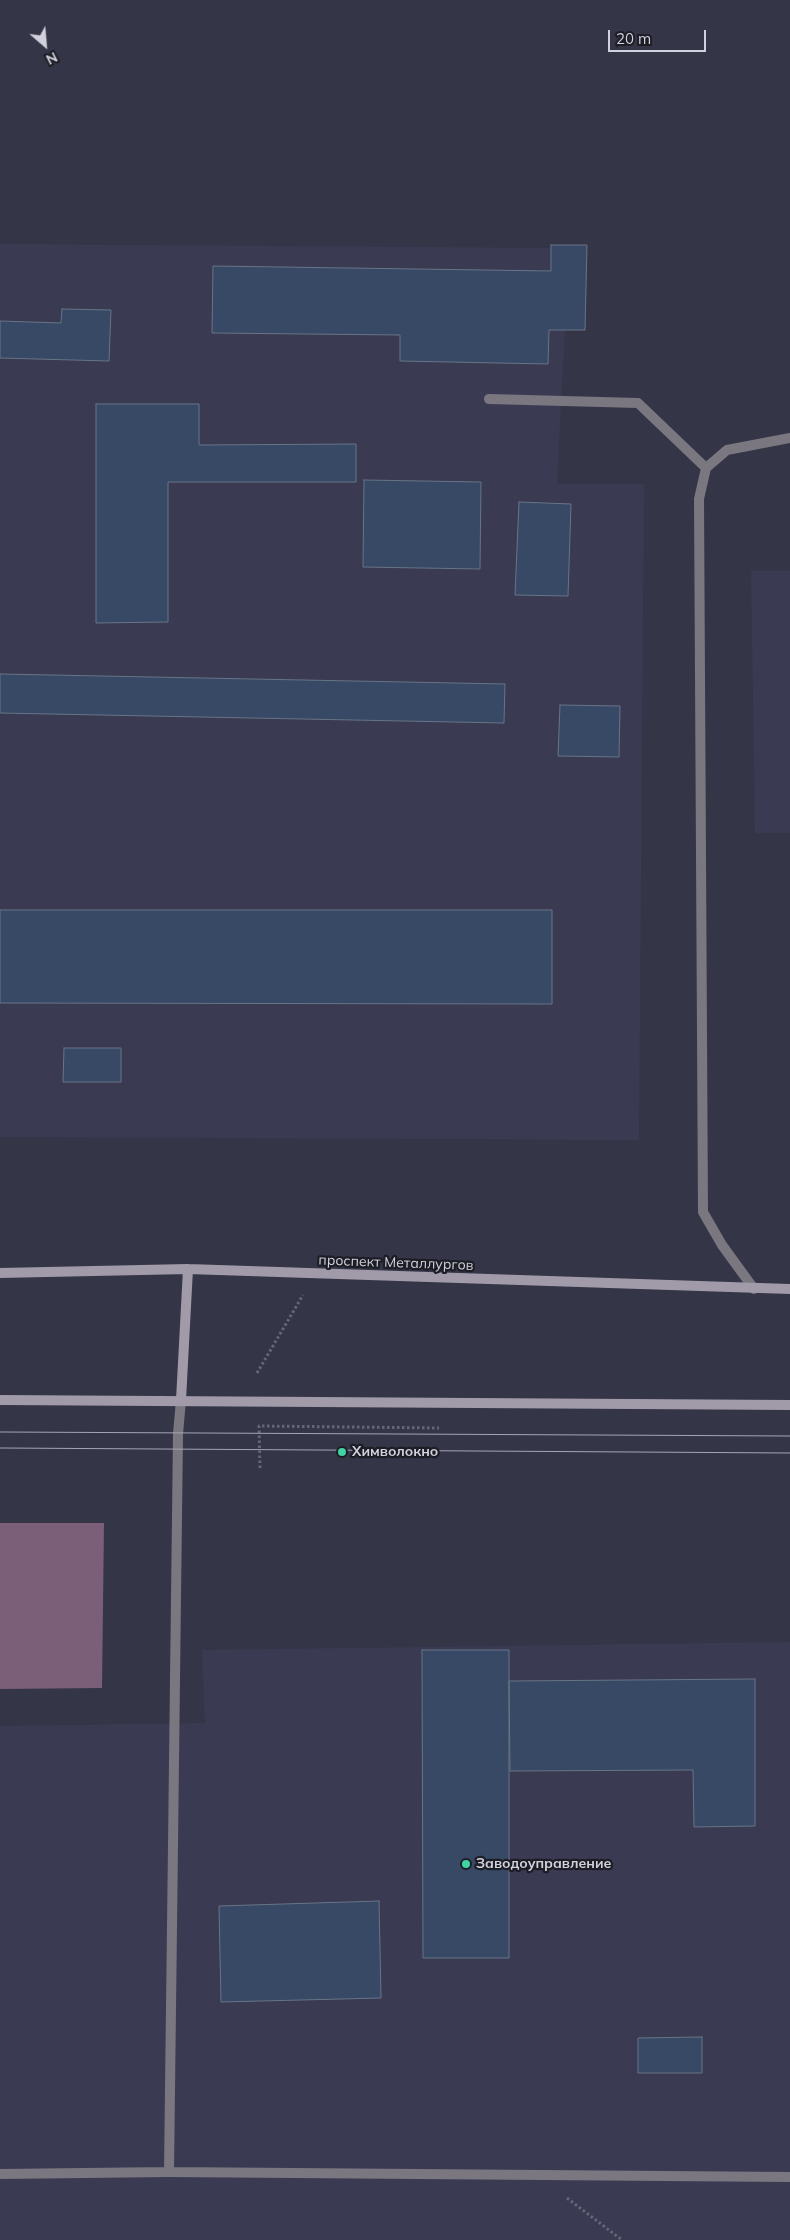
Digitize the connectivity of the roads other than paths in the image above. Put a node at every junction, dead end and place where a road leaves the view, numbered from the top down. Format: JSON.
{"nodes":[{"id":1,"x":489,"y":399,"type":"dead end"},
{"id":2,"x":790,"y":438,"type":"edge"},
{"id":3,"x":706,"y":468,"type":"junction"},
{"id":4,"x":188,"y":1269,"type":"junction"},
{"id":5,"x":0,"y":1273,"type":"edge"},
{"id":6,"x":754,"y":1289,"type":"junction"},
{"id":7,"x":790,"y":1289,"type":"edge"},
{"id":8,"x":0,"y":1400,"type":"edge"},
{"id":9,"x":181,"y":1400,"type":"junction"},
{"id":10,"x":790,"y":1405,"type":"edge"},
{"id":11,"x":169,"y":2172,"type":"junction"},
{"id":12,"x":0,"y":2174,"type":"edge"},
{"id":13,"x":790,"y":2177,"type":"edge"}],
"edges":[{"from":1,"to":3,"type":"lane"},
{"from":2,"to":3,"type":"lane"},
{"from":3,"to":6,"type":"lane"},
{"from":4,"to":5,"type":"street","name":"проспект Металлургов"},
{"from":4,"to":6,"type":"street","name":"проспект Металлургов"},
{"from":4,"to":9,"type":"street"},
{"from":6,"to":7,"type":"street","name":"проспект Металлургов"},
{"from":8,"to":9,"type":"street"},
{"from":9,"to":10,"type":"street"},
{"from":9,"to":11,"type":"lane"},
{"from":11,"to":12,"type":"lane"},
{"from":11,"to":13,"type":"lane"}]}
